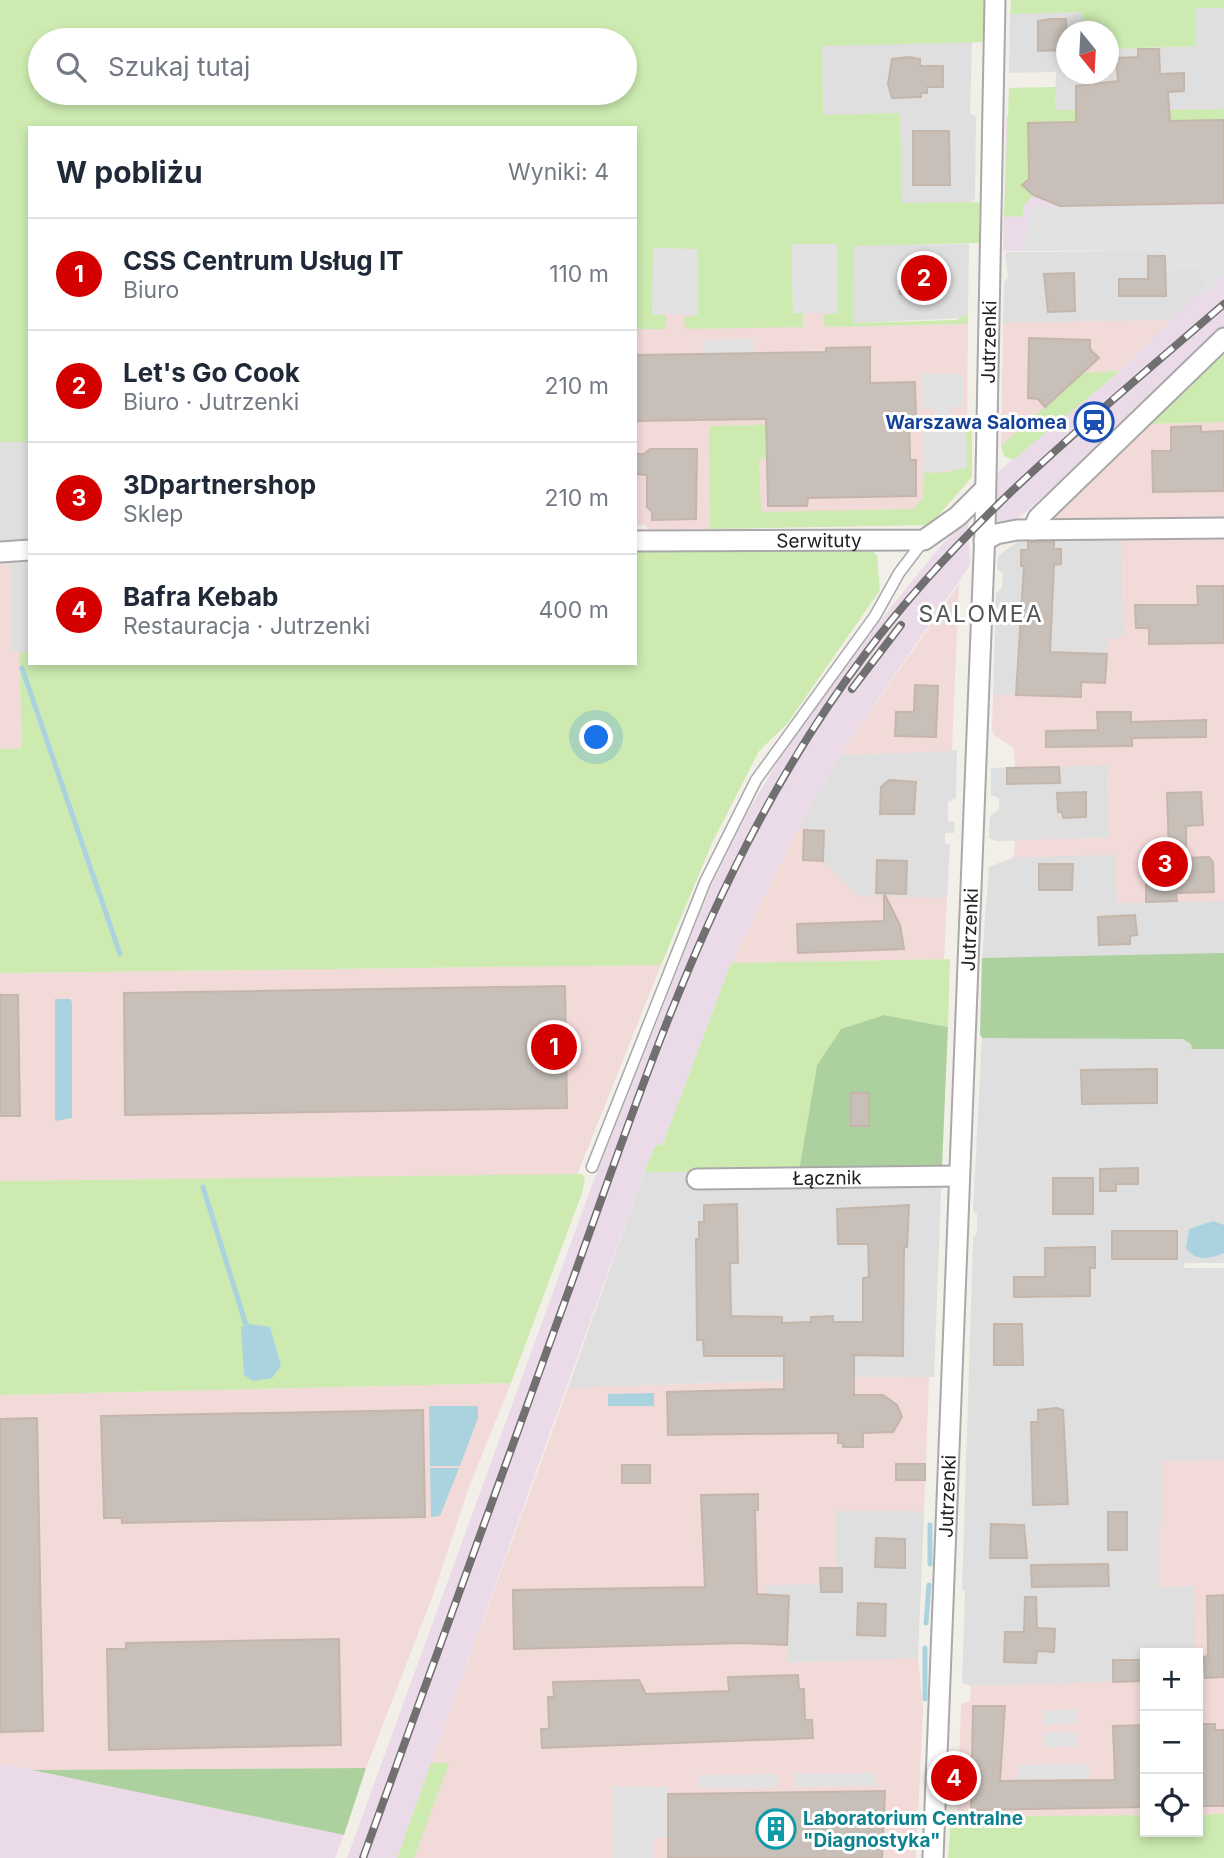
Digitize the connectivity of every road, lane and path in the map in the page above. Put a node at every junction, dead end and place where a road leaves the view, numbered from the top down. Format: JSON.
{"nodes":[{"id":1,"x":995,"y":0,"type":"edge"},
{"id":2,"x":1224,"y":338,"type":"edge"},
{"id":3,"x":984,"y":490,"type":"junction"},
{"id":4,"x":1224,"y":528,"type":"edge"},
{"id":5,"x":1033,"y":530,"type":"junction"},
{"id":6,"x":924,"y":540,"type":"junction"},
{"id":7,"x":637,"y":541,"type":"edge"},
{"id":8,"x":984,"y":541,"type":"junction"},
{"id":9,"x":28,"y":550,"type":"edge"},
{"id":10,"x":0,"y":551,"type":"edge"},
{"id":11,"x":592,"y":1167,"type":"dead end"},
{"id":12,"x":958,"y":1176,"type":"junction"},
{"id":13,"x":697,"y":1179,"type":"dead end"},
{"id":14,"x":933,"y":1858,"type":"edge"}],
"edges":[{"from":1,"to":3,"type":"street","name":"Jutrzenki"},
{"from":2,"to":5,"type":"street"},
{"from":3,"to":6,"type":"street"},
{"from":3,"to":8,"type":"street","name":"Jutrzenki"},
{"from":4,"to":5,"type":"street"},
{"from":5,"to":8,"type":"street"},
{"from":6,"to":7,"type":"street","name":"Serwituty"},
{"from":6,"to":11,"type":"lane"},
{"from":8,"to":12,"type":"street","name":"Jutrzenki"},
{"from":9,"to":10,"type":"street"},
{"from":12,"to":13,"type":"street","name":"Łącznik"},
{"from":12,"to":14,"type":"street","name":"Jutrzenki"}]}
